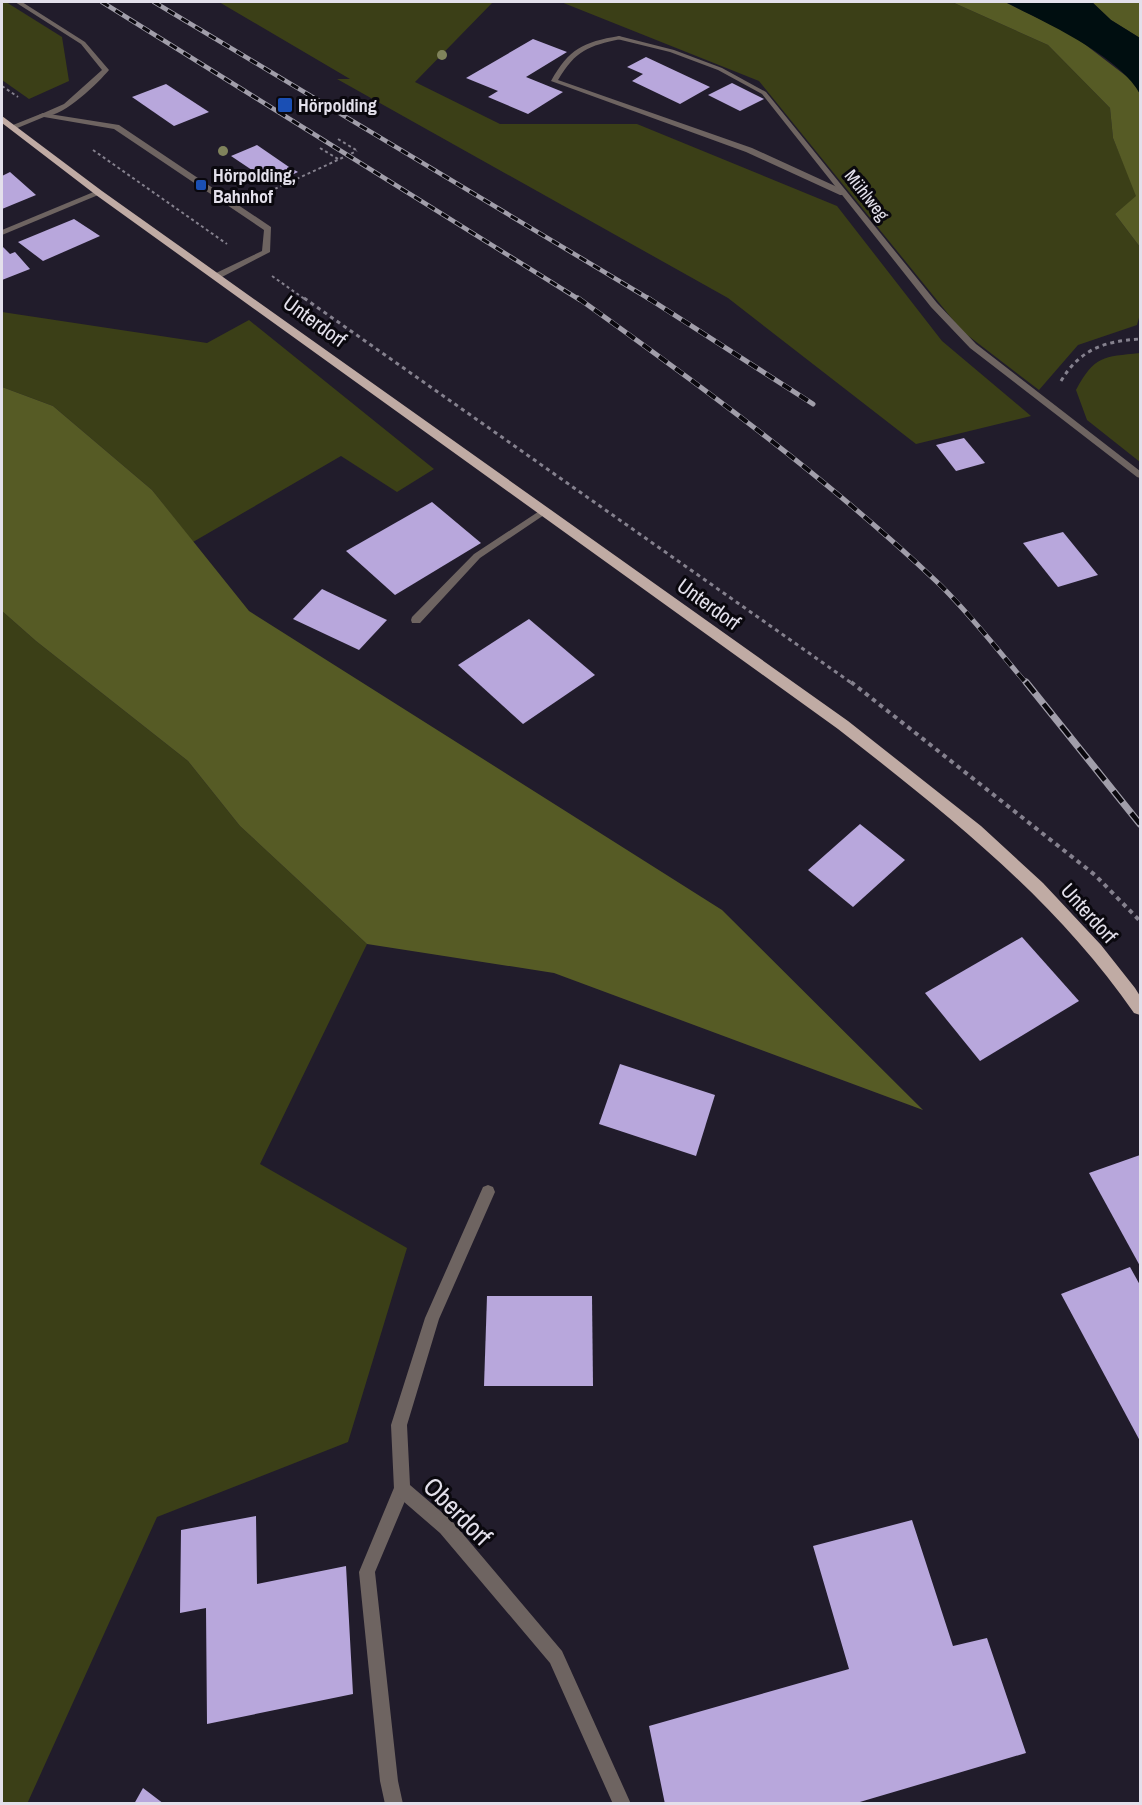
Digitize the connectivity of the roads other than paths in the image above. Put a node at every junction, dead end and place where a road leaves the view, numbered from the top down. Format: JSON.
{"nodes":[{"id":1,"x":18,"y":2,"type":"edge"},
{"id":2,"x":43,"y":115,"type":"junction"},
{"id":3,"x":2,"y":119,"type":"edge"},
{"id":4,"x":12,"y":127,"type":"junction"},
{"id":5,"x":99,"y":193,"type":"junction"},
{"id":6,"x":843,"y":193,"type":"junction"},
{"id":7,"x":2,"y":233,"type":"edge"},
{"id":8,"x":218,"y":276,"type":"junction"},
{"id":9,"x":1140,"y":475,"type":"edge"},
{"id":10,"x":544,"y":511,"type":"junction"},
{"id":11,"x":416,"y":620,"type":"dead end"},
{"id":12,"x":1140,"y":1008,"type":"edge"},
{"id":13,"x":488,"y":1192,"type":"dead end"},
{"id":14,"x":402,"y":1489,"type":"junction"},
{"id":15,"x":394,"y":1803,"type":"edge"},
{"id":16,"x":622,"y":1803,"type":"edge"}],
"edges":[{"from":1,"to":2,"type":"street"},
{"from":2,"to":4,"type":"street"},
{"from":2,"to":8,"type":"street"},
{"from":3,"to":4,"type":"main road","name":"Unterdorf"},
{"from":4,"to":5,"type":"main road","name":"Unterdorf"},
{"from":5,"to":7,"type":"street"},
{"from":5,"to":8,"type":"main road","name":"Unterdorf"},
{"from":6,"to":6,"type":"street","name":"Mühlweg"},
{"from":6,"to":9,"type":"street","name":"Mühlweg"},
{"from":8,"to":10,"type":"main road","name":"Unterdorf"},
{"from":10,"to":11,"type":"street"},
{"from":10,"to":12,"type":"main road","name":"Unterdorf"},
{"from":13,"to":14,"type":"street","name":"Oberdorf"},
{"from":14,"to":15,"type":"street"},
{"from":14,"to":16,"type":"street","name":"Oberdorf"}]}
